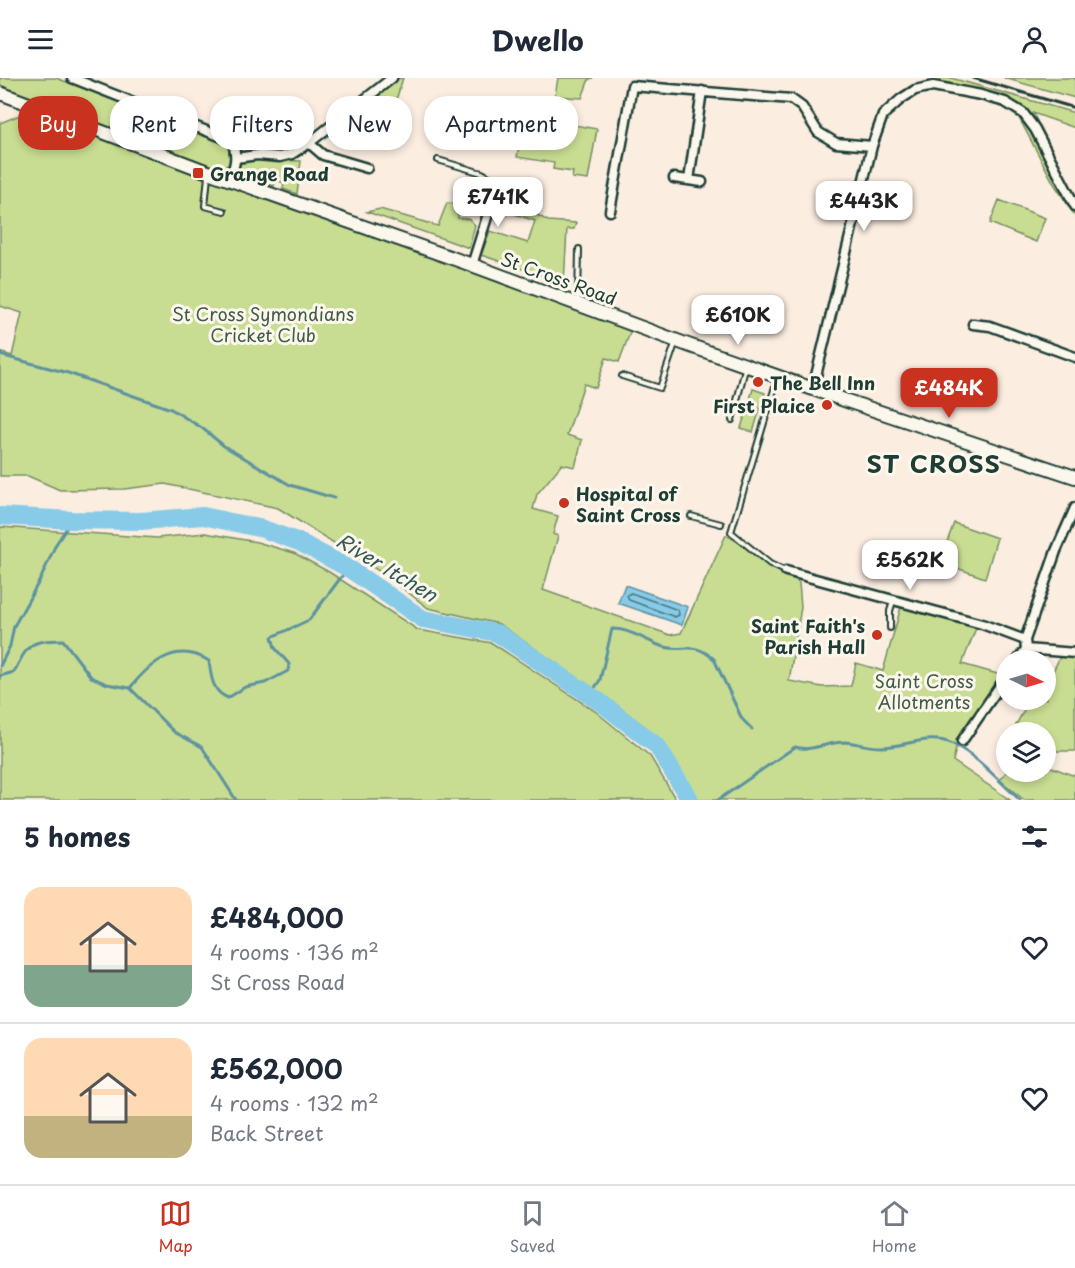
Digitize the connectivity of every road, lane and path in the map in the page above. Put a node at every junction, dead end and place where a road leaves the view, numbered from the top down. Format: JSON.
{"nodes":[{"id":1,"x":72,"y":78,"type":"edge"},
{"id":2,"x":392,"y":78,"type":"edge"},
{"id":3,"x":632,"y":82,"type":"edge"},
{"id":4,"x":702,"y":91,"type":"junction"},
{"id":5,"x":1,"y":95,"type":"edge"},
{"id":6,"x":314,"y":139,"type":"edge"},
{"id":7,"x":872,"y":146,"type":"junction"},
{"id":8,"x":314,"y":148,"type":"edge"},
{"id":9,"x":298,"y":150,"type":"edge"},
{"id":10,"x":236,"y":159,"type":"junction"},
{"id":11,"x":438,"y":160,"type":"dead end"},
{"id":12,"x":367,"y":168,"type":"dead end"},
{"id":13,"x":208,"y":172,"type":"junction"},
{"id":14,"x":674,"y":178,"type":"dead end"},
{"id":15,"x":230,"y":179,"type":"junction"},
{"id":16,"x":689,"y":180,"type":"junction"},
{"id":17,"x":498,"y":182,"type":"joint"},
{"id":18,"x":702,"y":182,"type":"dead end"},
{"id":19,"x":1075,"y":206,"type":"edge"},
{"id":20,"x":224,"y":211,"type":"dead end"},
{"id":21,"x":610,"y":211,"type":"dead end"},
{"id":22,"x":579,"y":249,"type":"dead end"},
{"id":23,"x":472,"y":265,"type":"junction"},
{"id":24,"x":578,"y":303,"type":"junction"},
{"id":25,"x":973,"y":324,"type":"dead end"},
{"id":26,"x":676,"y":340,"type":"junction"},
{"id":27,"x":1075,"y":357,"type":"edge"},
{"id":28,"x":746,"y":365,"type":"junction"},
{"id":29,"x":622,"y":376,"type":"dead end"},
{"id":30,"x":779,"y":376,"type":"junction"},
{"id":31,"x":813,"y":388,"type":"junction"},
{"id":32,"x":732,"y":420,"type":"dead end"},
{"id":33,"x":1075,"y":477,"type":"edge"},
{"id":34,"x":1075,"y":508,"type":"edge"},
{"id":35,"x":691,"y":516,"type":"dead end"},
{"id":36,"x":721,"y":524,"type":"dead end"},
{"id":37,"x":727,"y":525,"type":"dead end"},
{"id":38,"x":731,"y":529,"type":"junction"},
{"id":39,"x":786,"y":571,"type":"joint"},
{"id":40,"x":893,"y":600,"type":"junction"},
{"id":41,"x":890,"y":628,"type":"dead end"},
{"id":42,"x":1026,"y":644,"type":"junction"},
{"id":43,"x":1023,"y":650,"type":"edge"},
{"id":44,"x":1075,"y":653,"type":"edge"},
{"id":45,"x":996,"y":692,"type":"edge"},
{"id":46,"x":962,"y":741,"type":"dead end"}],
"edges":[{"from":1,"to":10,"type":"street"},
{"from":2,"to":6,"type":"street"},
{"from":3,"to":4,"type":"street"},
{"from":3,"to":21,"type":"street"},
{"from":4,"to":7,"type":"street"},
{"from":4,"to":16,"type":"street"},
{"from":5,"to":13,"type":"main road","name":"St Cross Road"},
{"from":7,"to":19,"type":"street"},
{"from":7,"to":31,"type":"street"},
{"from":8,"to":12,"type":"street"},
{"from":9,"to":10,"type":"street"},
{"from":10,"to":15,"type":"street"},
{"from":11,"to":17,"type":"lane"},
{"from":13,"to":15,"type":"main road","name":"St Cross Road"},
{"from":13,"to":20,"type":"lane"},
{"from":14,"to":16,"type":"street"},
{"from":15,"to":23,"type":"main road","name":"St Cross Road"},
{"from":16,"to":18,"type":"street"},
{"from":17,"to":23,"type":"street"},
{"from":22,"to":24,"type":"lane"},
{"from":23,"to":24,"type":"main road","name":"St Cross Road"},
{"from":24,"to":26,"type":"main road","name":"St Cross Road"},
{"from":25,"to":27,"type":"street"},
{"from":26,"to":28,"type":"main road","name":"St Cross Road"},
{"from":26,"to":29,"type":"lane"},
{"from":28,"to":30,"type":"main road","name":"St Cross Road"},
{"from":28,"to":32,"type":"lane"},
{"from":30,"to":31,"type":"main road","name":"St Cross Road"},
{"from":30,"to":38,"type":"lane"},
{"from":31,"to":33,"type":"main road","name":"St Cross Road"},
{"from":34,"to":42,"type":"street"},
{"from":35,"to":36,"type":"lane"},
{"from":37,"to":38,"type":"lane"},
{"from":38,"to":39,"type":"lane"},
{"from":39,"to":40,"type":"street"},
{"from":40,"to":41,"type":"lane"},
{"from":40,"to":42,"type":"street"},
{"from":42,"to":43,"type":"street"},
{"from":42,"to":44,"type":"street"},
{"from":45,"to":46,"type":"street"}]}
